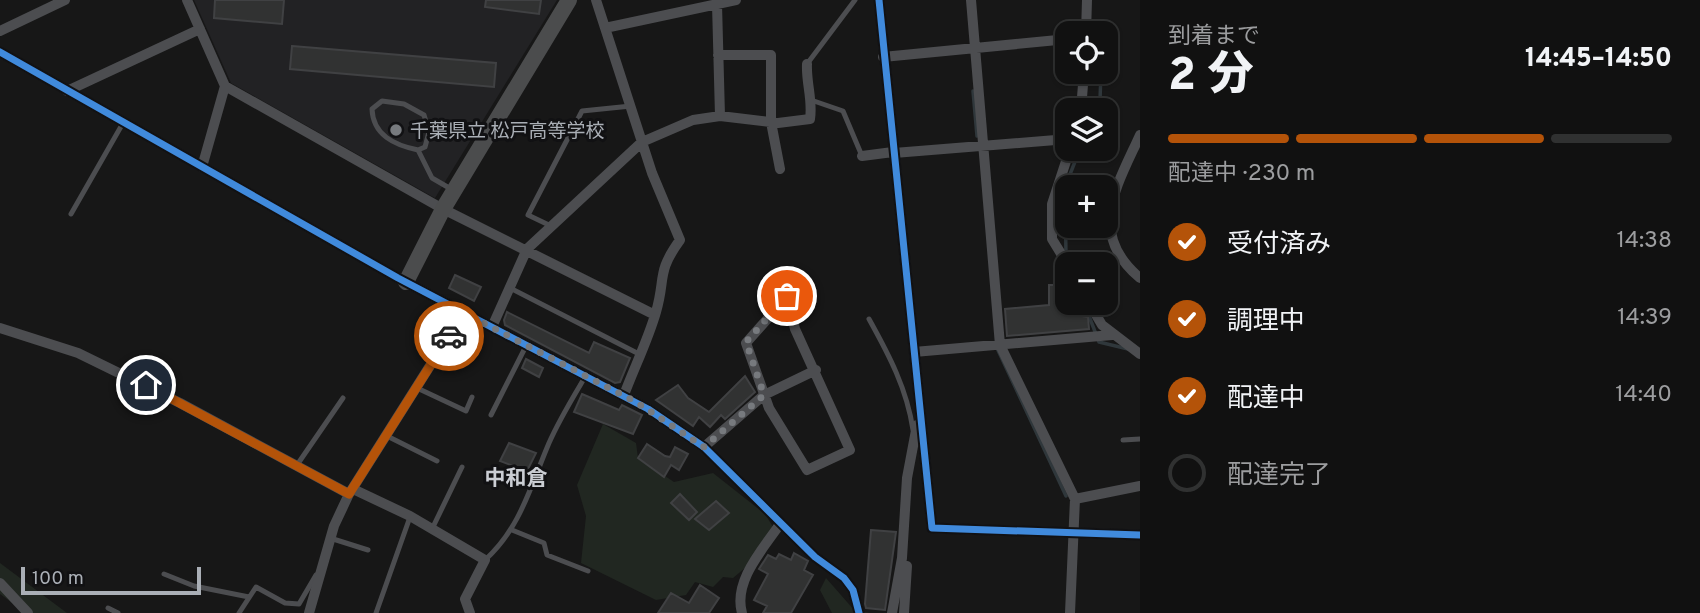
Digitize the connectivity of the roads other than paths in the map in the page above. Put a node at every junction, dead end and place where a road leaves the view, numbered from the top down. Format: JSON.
{"nodes":[{"id":1,"x":65,"y":0,"type":"edge"},
{"id":2,"x":187,"y":0,"type":"edge"},
{"id":3,"x":569,"y":0,"type":"edge"},
{"id":4,"x":596,"y":0,"type":"edge"},
{"id":5,"x":736,"y":0,"type":"edge"},
{"id":6,"x":855,"y":0,"type":"edge"},
{"id":7,"x":878,"y":0,"type":"edge"},
{"id":8,"x":971,"y":0,"type":"edge"},
{"id":9,"x":1087,"y":0,"type":"edge"},
{"id":10,"x":717,"y":4,"type":"junction"},
{"id":11,"x":1086,"y":21,"type":"edge"},
{"id":12,"x":200,"y":29,"type":"junction"},
{"id":13,"x":606,"y":29,"type":"junction"},
{"id":14,"x":0,"y":31,"type":"edge"},
{"id":15,"x":1055,"y":40,"type":"edge"},
{"id":16,"x":976,"y":48,"type":"junction"},
{"id":17,"x":0,"y":52,"type":"edge"},
{"id":18,"x":718,"y":55,"type":"junction"},
{"id":19,"x":883,"y":57,"type":"junction"},
{"id":20,"x":807,"y":64,"type":"joint"},
{"id":21,"x":225,"y":86,"type":"junction"},
{"id":22,"x":67,"y":91,"type":"junction"},
{"id":23,"x":811,"y":100,"type":"junction"},
{"id":24,"x":631,"y":106,"type":"junction"},
{"id":25,"x":720,"y":116,"type":"junction"},
{"id":26,"x":771,"y":122,"type":"junction"},
{"id":27,"x":123,"y":123,"type":"junction"},
{"id":28,"x":1140,"y":135,"type":"edge"},
{"id":29,"x":1055,"y":140,"type":"edge"},
{"id":30,"x":642,"y":142,"type":"junction"},
{"id":31,"x":985,"y":146,"type":"junction"},
{"id":32,"x":418,"y":150,"type":"junction"},
{"id":33,"x":893,"y":152,"type":"junction"},
{"id":34,"x":862,"y":156,"type":"joint"},
{"id":35,"x":1066,"y":161,"type":"edge"},
{"id":36,"x":202,"y":167,"type":"junction"},
{"id":37,"x":780,"y":169,"type":"dead end"},
{"id":38,"x":454,"y":191,"type":"junction"},
{"id":39,"x":443,"y":209,"type":"junction"},
{"id":40,"x":71,"y":214,"type":"dead end"},
{"id":41,"x":551,"y":226,"type":"junction"},
{"id":42,"x":527,"y":249,"type":"junction"},
{"id":43,"x":1060,"y":252,"type":"edge"},
{"id":44,"x":1140,"y":278,"type":"edge"},
{"id":45,"x":406,"y":282,"type":"junction"},
{"id":46,"x":507,"y":287,"type":"junction"},
{"id":47,"x":464,"y":313,"type":"junction"},
{"id":48,"x":655,"y":315,"type":"junction"},
{"id":49,"x":1096,"y":315,"type":"edge"},
{"id":50,"x":869,"y":319,"type":"dead end"},
{"id":51,"x":492,"y":327,"type":"junction"},
{"id":52,"x":0,"y":328,"type":"edge"},
{"id":53,"x":1112,"y":335,"type":"junction"},
{"id":54,"x":527,"y":345,"type":"junction"},
{"id":55,"x":1000,"y":345,"type":"junction"},
{"id":56,"x":914,"y":352,"type":"junction"},
{"id":57,"x":639,"y":354,"type":"junction"},
{"id":58,"x":1140,"y":354,"type":"edge"},
{"id":59,"x":816,"y":370,"type":"junction"},
{"id":60,"x":586,"y":375,"type":"junction"},
{"id":61,"x":417,"y":388,"type":"junction"},
{"id":62,"x":624,"y":395,"type":"junction"},
{"id":63,"x":764,"y":395,"type":"junction"},
{"id":64,"x":472,"y":397,"type":"dead end"},
{"id":65,"x":343,"y":398,"type":"dead end"},
{"id":66,"x":920,"y":412,"type":"junction"},
{"id":67,"x":491,"y":415,"type":"dead end"},
{"id":68,"x":387,"y":436,"type":"junction"},
{"id":69,"x":1140,"y":439,"type":"edge"},
{"id":70,"x":914,"y":440,"type":"junction"},
{"id":71,"x":1124,"y":440,"type":"dead end"},
{"id":72,"x":704,"y":447,"type":"junction"},
{"id":73,"x":437,"y":461,"type":"dead end"},
{"id":74,"x":297,"y":465,"type":"junction"},
{"id":75,"x":462,"y":467,"type":"dead end"},
{"id":76,"x":1140,"y":486,"type":"edge"},
{"id":77,"x":351,"y":492,"type":"junction"},
{"id":78,"x":1075,"y":499,"type":"junction"},
{"id":79,"x":410,"y":516,"type":"junction"},
{"id":80,"x":780,"y":524,"type":"junction"},
{"id":81,"x":432,"y":528,"type":"junction"},
{"id":82,"x":512,"y":530,"type":"junction"},
{"id":83,"x":1072,"y":533,"type":"junction"},
{"id":84,"x":1140,"y":535,"type":"edge"},
{"id":85,"x":330,"y":538,"type":"junction"},
{"id":86,"x":904,"y":542,"type":"junction"},
{"id":87,"x":368,"y":550,"type":"dead end"},
{"id":88,"x":485,"y":560,"type":"junction"},
{"id":89,"x":320,"y":568,"type":"junction"},
{"id":90,"x":588,"y":571,"type":"dead end"},
{"id":91,"x":164,"y":574,"type":"dead end"},
{"id":92,"x":0,"y":583,"type":"edge"},
{"id":93,"x":249,"y":597,"type":"junction"},
{"id":94,"x":108,"y":608,"type":"dead end"},
{"id":95,"x":28,"y":613,"type":"edge"},
{"id":96,"x":118,"y":613,"type":"edge"},
{"id":97,"x":239,"y":613,"type":"edge"},
{"id":98,"x":309,"y":613,"type":"edge"},
{"id":99,"x":376,"y":613,"type":"edge"},
{"id":100,"x":470,"y":613,"type":"edge"},
{"id":101,"x":742,"y":613,"type":"edge"},
{"id":102,"x":859,"y":613,"type":"edge"},
{"id":103,"x":892,"y":613,"type":"edge"},
{"id":104,"x":904,"y":613,"type":"edge"},
{"id":105,"x":1070,"y":613,"type":"edge"}],
"edges":[{"from":1,"to":14,"type":"street"},
{"from":2,"to":12,"type":"street"},
{"from":3,"to":38,"type":"street"},
{"from":4,"to":13,"type":"street"},
{"from":5,"to":10,"type":"street"},
{"from":6,"to":20,"type":"lane"},
{"from":7,"to":19,"type":"street"},
{"from":8,"to":16,"type":"street"},
{"from":9,"to":11,"type":"street"},
{"from":10,"to":13,"type":"street"},
{"from":10,"to":18,"type":"street"},
{"from":12,"to":21,"type":"street"},
{"from":12,"to":22,"type":"street"},
{"from":13,"to":24,"type":"street"},
{"from":15,"to":16,"type":"street"},
{"from":16,"to":19,"type":"street"},
{"from":16,"to":31,"type":"street"},
{"from":17,"to":22,"type":"street"},
{"from":18,"to":25,"type":"street"},
{"from":18,"to":26,"type":"street"},
{"from":19,"to":33,"type":"street"},
{"from":20,"to":23,"type":"street"},
{"from":21,"to":36,"type":"street"},
{"from":21,"to":39,"type":"street"},
{"from":22,"to":27,"type":"street"},
{"from":23,"to":26,"type":"street"},
{"from":23,"to":34,"type":"lane"},
{"from":24,"to":30,"type":"street"},
{"from":24,"to":41,"type":"lane"},
{"from":25,"to":26,"type":"street"},
{"from":25,"to":30,"type":"street"},
{"from":26,"to":37,"type":"street"},
{"from":27,"to":36,"type":"street"},
{"from":27,"to":40,"type":"lane"},
{"from":28,"to":44,"type":"street"},
{"from":29,"to":31,"type":"street"},
{"from":30,"to":41,"type":"street"},
{"from":30,"to":48,"type":"street"},
{"from":31,"to":33,"type":"street"},
{"from":31,"to":55,"type":"street"},
{"from":32,"to":32,"type":"lane"},
{"from":32,"to":38,"type":"lane"},
{"from":33,"to":34,"type":"street"},
{"from":33,"to":56,"type":"street"},
{"from":35,"to":43,"type":"street"},
{"from":36,"to":45,"type":"street"},
{"from":38,"to":39,"type":"street"},
{"from":39,"to":42,"type":"street"},
{"from":39,"to":45,"type":"street"},
{"from":41,"to":42,"type":"street"},
{"from":42,"to":46,"type":"street"},
{"from":42,"to":48,"type":"street"},
{"from":45,"to":47,"type":"street"},
{"from":46,"to":51,"type":"street"},
{"from":46,"to":57,"type":"lane"},
{"from":47,"to":51,"type":"street"},
{"from":47,"to":61,"type":"street"},
{"from":48,"to":57,"type":"street"},
{"from":49,"to":53,"type":"street"},
{"from":50,"to":70,"type":"lane"},
{"from":51,"to":54,"type":"street"},
{"from":52,"to":74,"type":"street"},
{"from":53,"to":55,"type":"street"},
{"from":53,"to":58,"type":"street"},
{"from":54,"to":60,"type":"street"},
{"from":54,"to":67,"type":"lane"},
{"from":55,"to":56,"type":"street"},
{"from":55,"to":78,"type":"street"},
{"from":56,"to":66,"type":"street"},
{"from":57,"to":62,"type":"street"},
{"from":59,"to":63,"type":"street"},
{"from":59,"to":63,"type":"street"},
{"from":59,"to":63,"type":"street"},
{"from":60,"to":62,"type":"street"},
{"from":60,"to":82,"type":"lane"},
{"from":61,"to":64,"type":"lane"},
{"from":61,"to":68,"type":"street"},
{"from":62,"to":72,"type":"street"},
{"from":63,"to":72,"type":"street"},
{"from":65,"to":74,"type":"lane"},
{"from":66,"to":70,"type":"street"},
{"from":66,"to":83,"type":"street"},
{"from":68,"to":73,"type":"lane"},
{"from":68,"to":77,"type":"street"},
{"from":69,"to":71,"type":"lane"},
{"from":70,"to":86,"type":"street"},
{"from":72,"to":80,"type":"street"},
{"from":74,"to":77,"type":"street"},
{"from":75,"to":81,"type":"lane"},
{"from":76,"to":78,"type":"street"},
{"from":77,"to":79,"type":"street"},
{"from":77,"to":85,"type":"street"},
{"from":78,"to":83,"type":"street"},
{"from":79,"to":81,"type":"street"},
{"from":79,"to":99,"type":"lane"},
{"from":80,"to":101,"type":"street"},
{"from":80,"to":102,"type":"street"},
{"from":81,"to":88,"type":"street"},
{"from":82,"to":88,"type":"lane"},
{"from":82,"to":90,"type":"lane"},
{"from":83,"to":84,"type":"street"},
{"from":83,"to":105,"type":"street"},
{"from":85,"to":87,"type":"lane"},
{"from":85,"to":89,"type":"street"},
{"from":86,"to":103,"type":"street"},
{"from":86,"to":104,"type":"street"},
{"from":88,"to":100,"type":"street"},
{"from":89,"to":93,"type":"lane"},
{"from":89,"to":98,"type":"street"},
{"from":91,"to":93,"type":"lane"},
{"from":92,"to":95,"type":"street"},
{"from":93,"to":97,"type":"lane"},
{"from":94,"to":96,"type":"lane"}]}
